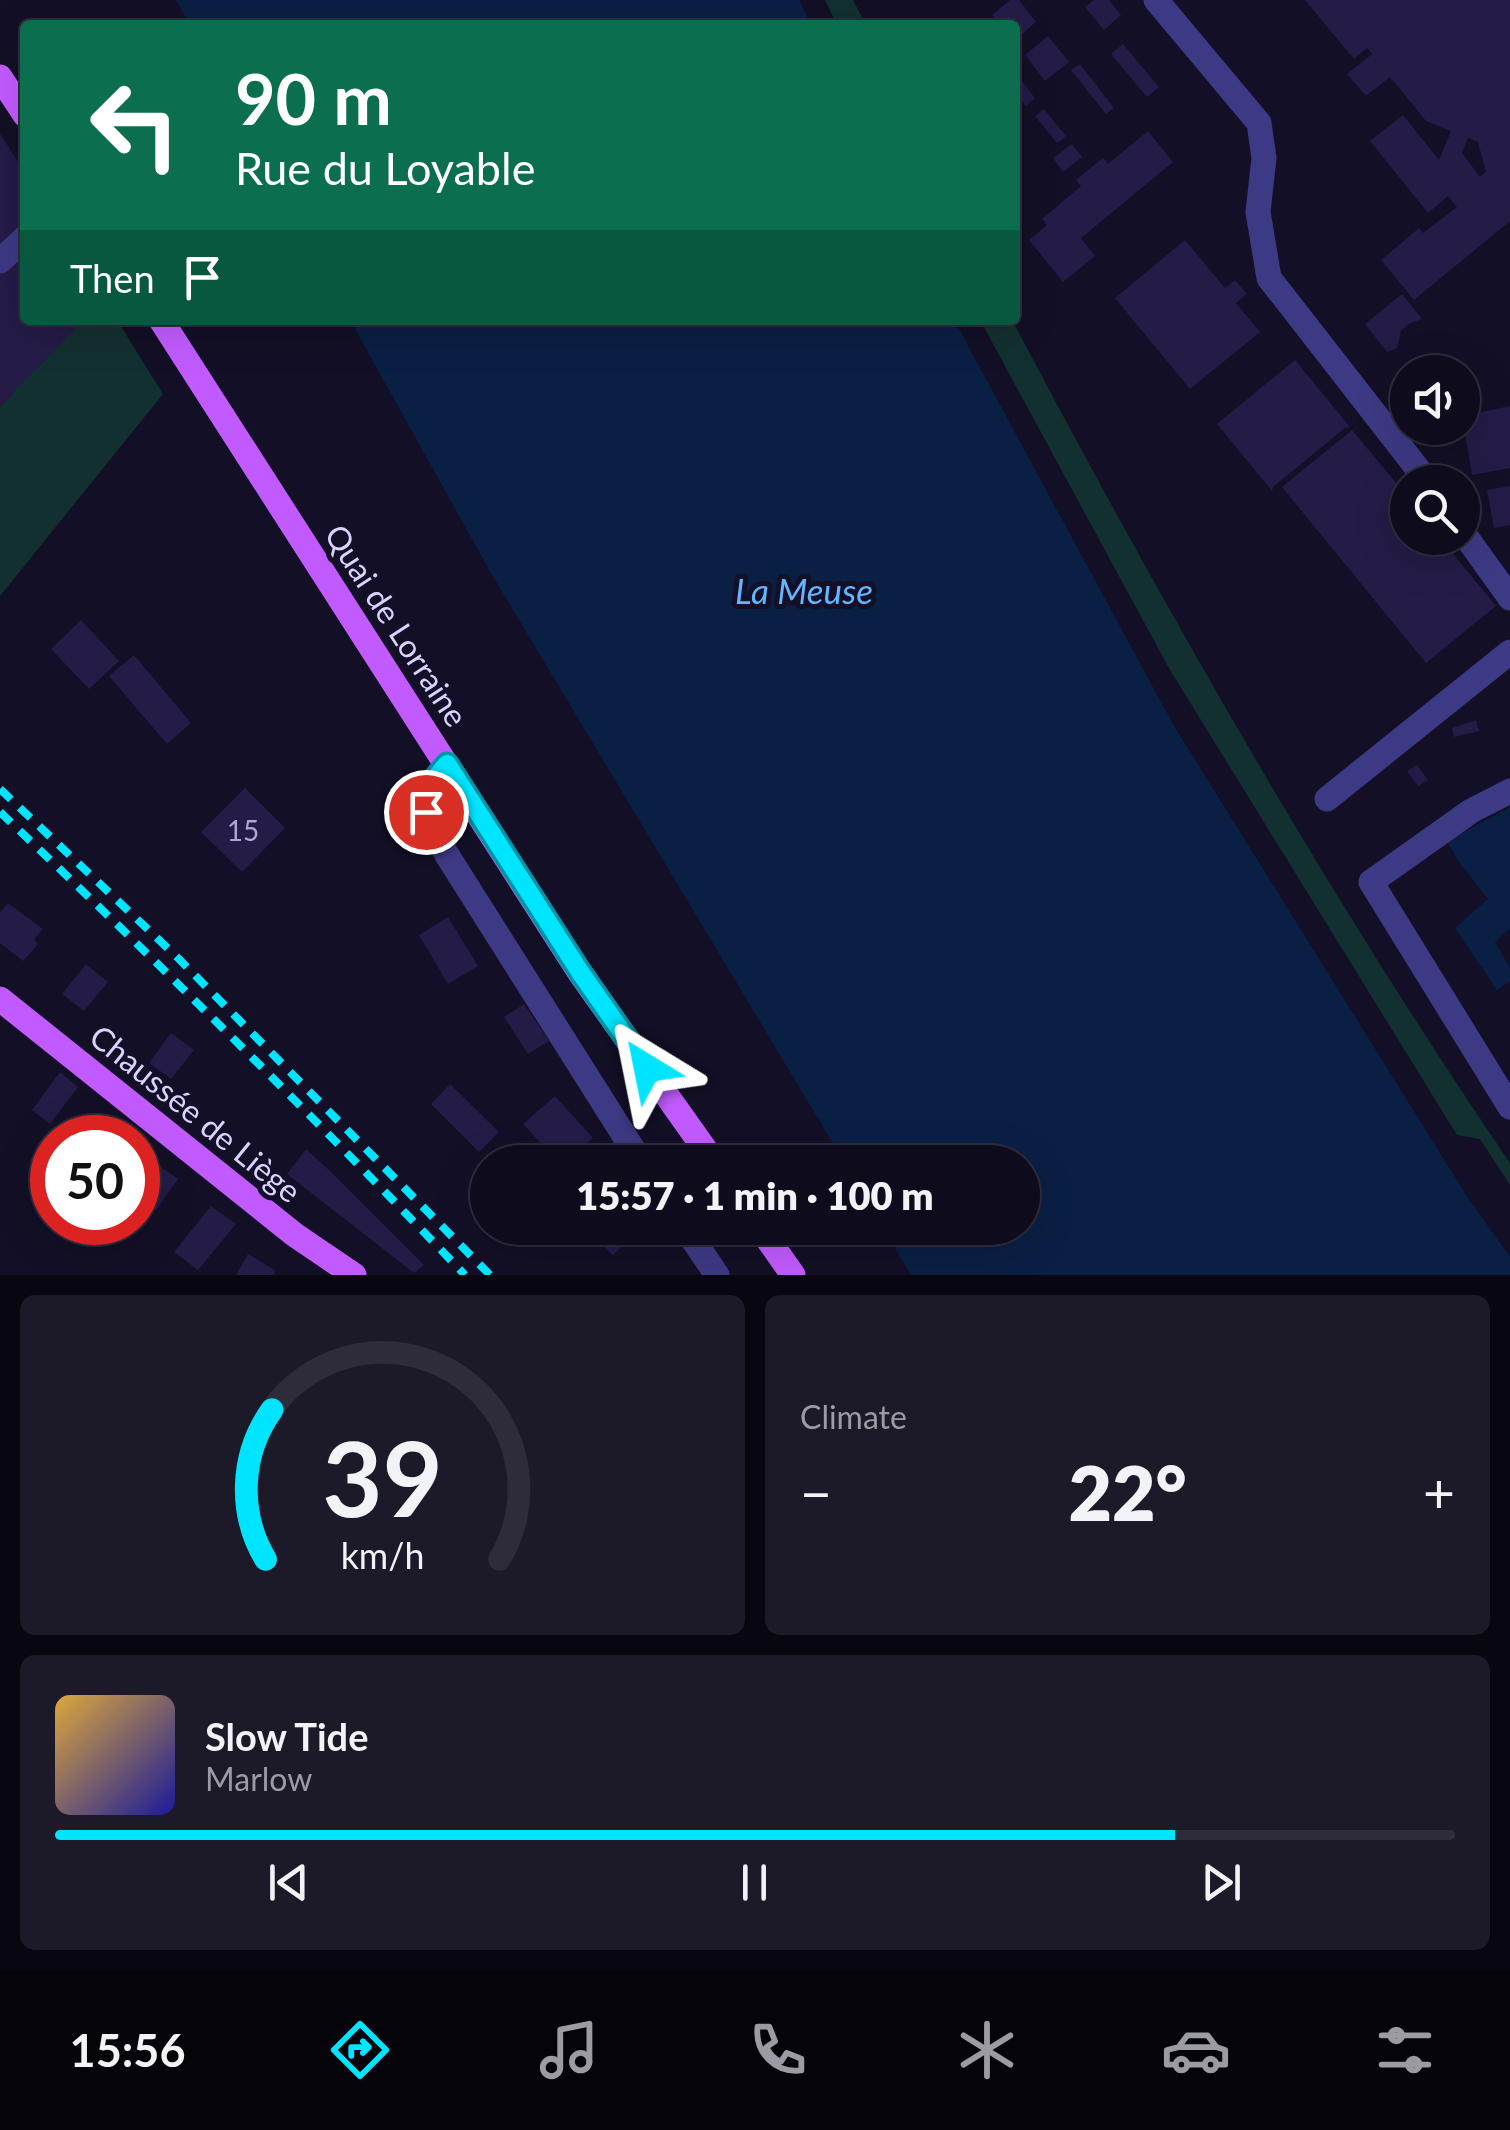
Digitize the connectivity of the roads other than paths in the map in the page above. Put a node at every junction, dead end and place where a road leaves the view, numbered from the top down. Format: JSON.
{"nodes":[{"id":1,"x":1156,"y":0,"type":"edge"},
{"id":2,"x":0,"y":77,"type":"edge"},
{"id":3,"x":20,"y":107,"type":"edge"},
{"id":4,"x":20,"y":243,"type":"edge"},
{"id":5,"x":0,"y":262,"type":"edge"},
{"id":6,"x":164,"y":325,"type":"edge"},
{"id":7,"x":1415,"y":465,"type":"edge"},
{"id":8,"x":1479,"y":555,"type":"edge"},
{"id":9,"x":1510,"y":598,"type":"edge"},
{"id":10,"x":1510,"y":652,"type":"edge"},
{"id":11,"x":447,"y":764,"type":"junction"},
{"id":12,"x":1510,"y":792,"type":"edge"},
{"id":13,"x":1327,"y":798,"type":"dead end"},
{"id":14,"x":0,"y":999,"type":"edge"},
{"id":15,"x":1510,"y":1107,"type":"edge"},
{"id":16,"x":630,"y":1145,"type":"edge"},
{"id":17,"x":702,"y":1145,"type":"edge"},
{"id":18,"x":697,"y":1245,"type":"edge"},
{"id":19,"x":772,"y":1245,"type":"edge"},
{"id":20,"x":354,"y":1275,"type":"edge"},
{"id":21,"x":717,"y":1275,"type":"edge"},
{"id":22,"x":793,"y":1275,"type":"edge"}],
"edges":[{"from":1,"to":7,"type":"street"},
{"from":2,"to":3,"type":"main road"},
{"from":4,"to":5,"type":"street"},
{"from":6,"to":11,"type":"main road","name":"Quai de Lorraine"},
{"from":8,"to":9,"type":"street"},
{"from":10,"to":13,"type":"street"},
{"from":11,"to":16,"type":"street"},
{"from":11,"to":17,"type":"main road","name":"Quai de Lorraine"},
{"from":12,"to":15,"type":"street"},
{"from":14,"to":20,"type":"main road","name":"Chaussée de Liège"},
{"from":18,"to":21,"type":"street"},
{"from":19,"to":22,"type":"main road"}]}
